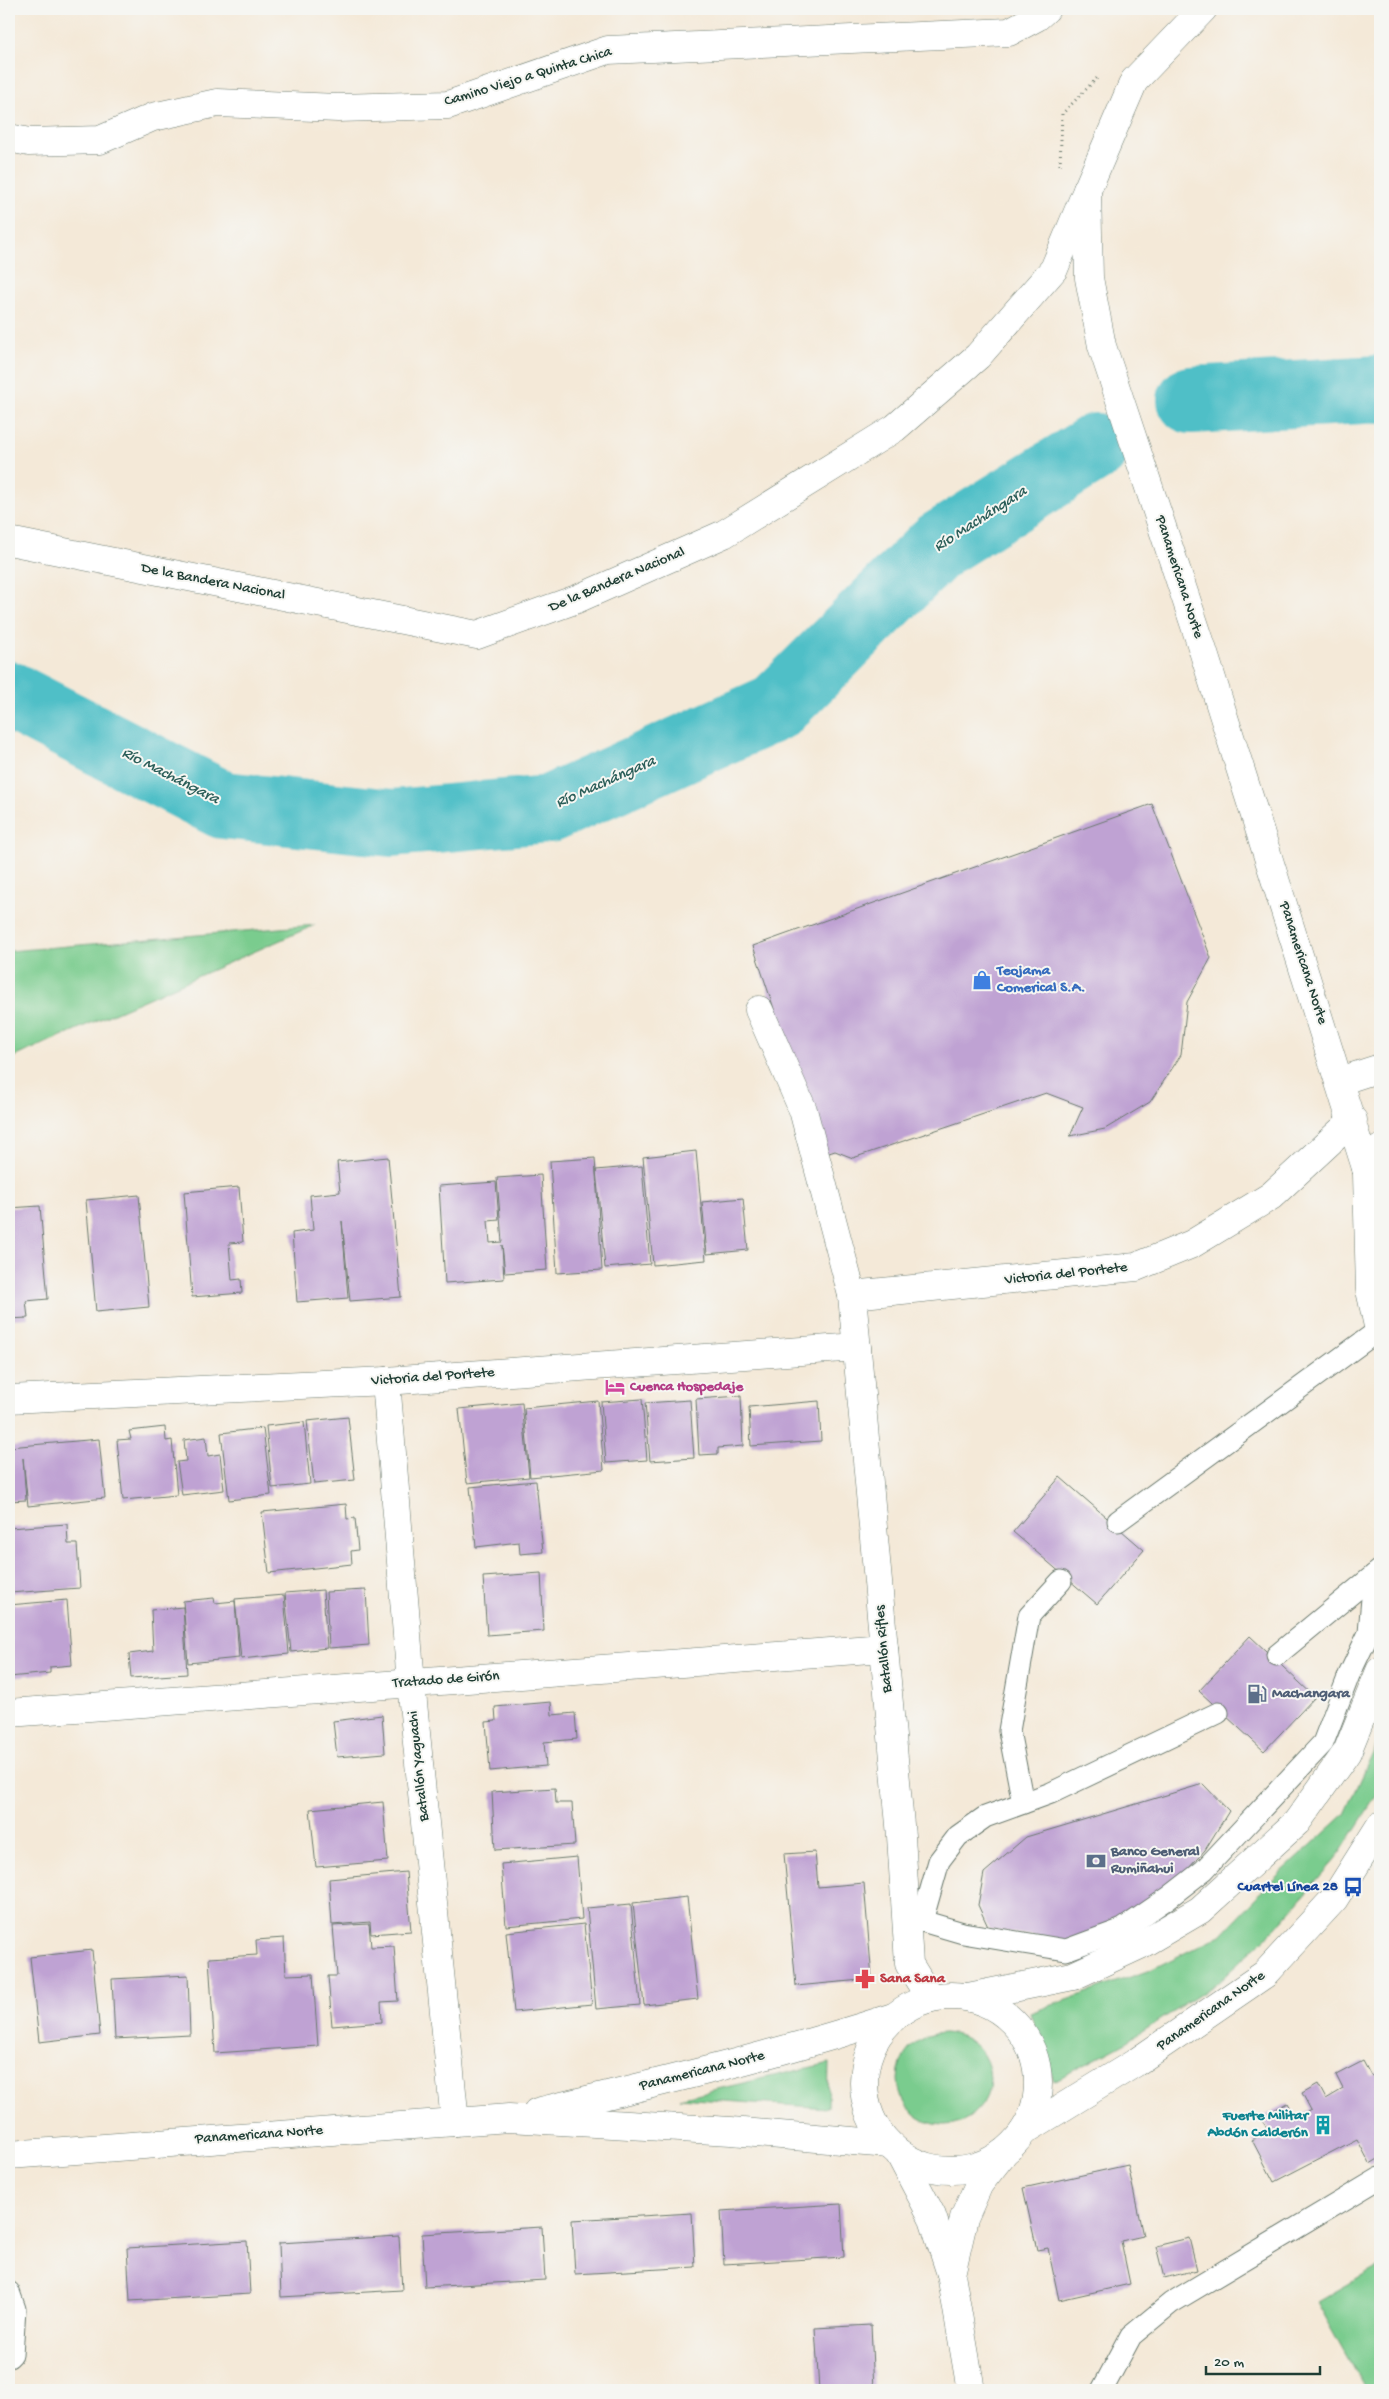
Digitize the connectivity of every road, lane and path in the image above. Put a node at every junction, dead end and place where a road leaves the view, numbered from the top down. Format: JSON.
{"nodes":[{"id":1,"x":1046,"y":9,"type":"edge"},
{"id":2,"x":1204,"y":9,"type":"edge"},
{"id":3,"x":9,"y":138,"type":"edge"},
{"id":4,"x":1087,"y":190,"type":"junction"},
{"id":5,"x":9,"y":541,"type":"edge"},
{"id":6,"x":758,"y":1010,"type":"dead end"},
{"id":7,"x":1380,"y":1068,"type":"edge"},
{"id":8,"x":1340,"y":1081,"type":"junction"},
{"id":9,"x":1353,"y":1120,"type":"junction"},
{"id":10,"x":1373,"y":1158,"type":"edge"},
{"id":11,"x":1380,"y":1197,"type":"edge"},
{"id":12,"x":852,"y":1295,"type":"junction"},
{"id":13,"x":1380,"y":1333,"type":"edge"},
{"id":14,"x":857,"y":1347,"type":"junction"},
{"id":15,"x":386,"y":1381,"type":"junction"},
{"id":16,"x":9,"y":1399,"type":"edge"},
{"id":17,"x":1118,"y":1521,"type":"dead end"},
{"id":18,"x":1377,"y":1573,"type":"edge"},
{"id":19,"x":1061,"y":1581,"type":"dead end"},
{"id":20,"x":884,"y":1648,"type":"junction"},
{"id":21,"x":1277,"y":1655,"type":"dead end"},
{"id":22,"x":1380,"y":1672,"type":"edge"},
{"id":23,"x":411,"y":1683,"type":"junction"},
{"id":24,"x":9,"y":1713,"type":"edge"},
{"id":25,"x":1218,"y":1713,"type":"dead end"},
{"id":26,"x":1023,"y":1803,"type":"junction"},
{"id":27,"x":1380,"y":1826,"type":"edge"},
{"id":28,"x":914,"y":1921,"type":"junction"},
{"id":29,"x":968,"y":1997,"type":"junction"},
{"id":30,"x":930,"y":1998,"type":"junction"},
{"id":31,"x":893,"y":2018,"type":"junction"},
{"id":32,"x":509,"y":2118,"type":"junction"},
{"id":33,"x":455,"y":2122,"type":"junction"},
{"id":34,"x":1024,"y":2131,"type":"junction"},
{"id":35,"x":894,"y":2148,"type":"junction"},
{"id":36,"x":1005,"y":2151,"type":"junction"},
{"id":37,"x":9,"y":2155,"type":"edge"},
{"id":38,"x":1380,"y":2178,"type":"edge"},
{"id":39,"x":952,"y":2274,"type":"junction"},
{"id":40,"x":9,"y":2292,"type":"edge"},
{"id":41,"x":9,"y":2357,"type":"edge"},
{"id":42,"x":971,"y":2390,"type":"edge"},
{"id":43,"x":1102,"y":2390,"type":"edge"}],
"edges":[{"from":1,"to":3,"type":"street","name":"Camino Viejo a Quinta Chica"},
{"from":2,"to":4,"type":"street","name":"Panamericana Norte"},
{"from":4,"to":5,"type":"street","name":"De la Bandera Nacional"},
{"from":4,"to":8,"type":"street","name":"Panamericana Norte"},
{"from":6,"to":12,"type":"street","name":"Batallón Rifles"},
{"from":7,"to":8,"type":"street"},
{"from":8,"to":9,"type":"street","name":"Panamericana Norte"},
{"from":9,"to":10,"type":"street","name":"Panamericana Norte"},
{"from":9,"to":12,"type":"street","name":"Victoria del Portete"},
{"from":10,"to":11,"type":"street","name":"Panamericana Norte"},
{"from":10,"to":13,"type":"street","name":"Panamericana Norte"},
{"from":12,"to":14,"type":"street","name":"Batallón Rifles"},
{"from":13,"to":17,"type":"lane"},
{"from":14,"to":15,"type":"street","name":"Victoria del Portete"},
{"from":14,"to":20,"type":"street","name":"Batallón Rifles"},
{"from":15,"to":16,"type":"street","name":"Victoria del Portete"},
{"from":15,"to":23,"type":"street","name":"Batallón Yaguachi"},
{"from":18,"to":21,"type":"lane"},
{"from":18,"to":28,"type":"lane"},
{"from":19,"to":26,"type":"lane"},
{"from":20,"to":23,"type":"street","name":"Tratado de Girón"},
{"from":20,"to":28,"type":"street","name":"Batallón Rifles"},
{"from":22,"to":29,"type":"street","name":"Panamericana Norte"},
{"from":23,"to":24,"type":"street","name":"Tratado de Girón"},
{"from":23,"to":33,"type":"street","name":"Batallón Yaguachi"},
{"from":25,"to":26,"type":"lane"},
{"from":26,"to":28,"type":"lane"},
{"from":27,"to":34,"type":"street","name":"Panamericana Norte"},
{"from":28,"to":30,"type":"street","name":"Batallón Rifles"},
{"from":29,"to":30,"type":"street","name":"Panamericana Norte"},
{"from":29,"to":34,"type":"street","name":"Panamericana Norte"},
{"from":30,"to":31,"type":"street","name":"Panamericana Norte"},
{"from":31,"to":32,"type":"street","name":"Panamericana Norte"},
{"from":31,"to":35,"type":"street","name":"Panamericana Norte"},
{"from":32,"to":33,"type":"street","name":"Panamericana Norte"},
{"from":32,"to":35,"type":"street","name":"Panamericana Norte"},
{"from":33,"to":37,"type":"street","name":"Panamericana Norte"},
{"from":34,"to":36,"type":"street","name":"Panamericana Norte"},
{"from":35,"to":36,"type":"street","name":"Panamericana Norte"},
{"from":35,"to":39,"type":"street"},
{"from":36,"to":39,"type":"street"},
{"from":38,"to":43,"type":"lane"},
{"from":39,"to":42,"type":"street"},
{"from":40,"to":41,"type":"lane"}]}
